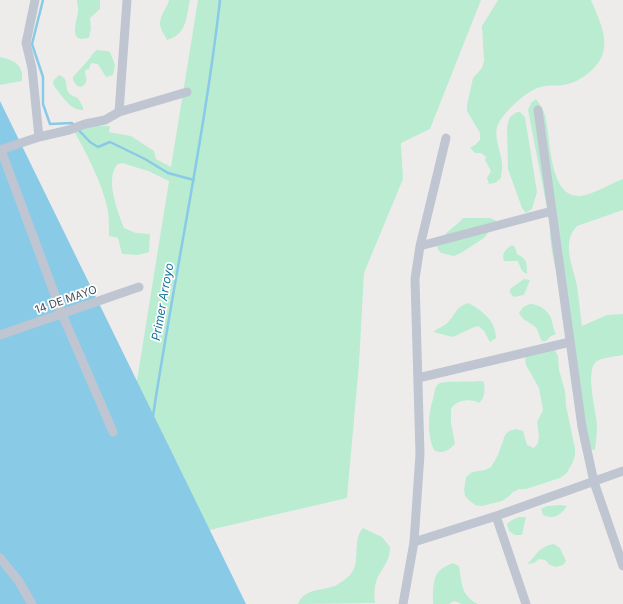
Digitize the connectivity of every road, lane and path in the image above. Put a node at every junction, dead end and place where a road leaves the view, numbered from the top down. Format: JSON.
{"nodes":[{"id":1,"x":35,"y":0,"type":"edge"},
{"id":2,"x":127,"y":0,"type":"edge"},
{"id":3,"x":188,"y":92,"type":"dead end"},
{"id":4,"x":538,"y":110,"type":"dead end"},
{"id":5,"x":119,"y":112,"type":"junction"},
{"id":6,"x":39,"y":137,"type":"junction"},
{"id":7,"x":446,"y":138,"type":"dead end"},
{"id":8,"x":0,"y":150,"type":"edge"},
{"id":9,"x":552,"y":211,"type":"junction"},
{"id":10,"x":420,"y":246,"type":"junction"},
{"id":11,"x":139,"y":287,"type":"dead end"},
{"id":12,"x":62,"y":314,"type":"junction"},
{"id":13,"x":0,"y":335,"type":"edge"},
{"id":14,"x":570,"y":342,"type":"junction"},
{"id":15,"x":418,"y":378,"type":"junction"},
{"id":16,"x":112,"y":432,"type":"dead end"},
{"id":17,"x":623,"y":472,"type":"edge"},
{"id":18,"x":594,"y":482,"type":"junction"},
{"id":19,"x":496,"y":516,"type":"junction"},
{"id":20,"x":414,"y":542,"type":"junction"},
{"id":21,"x":0,"y":558,"type":"edge"},
{"id":22,"x":623,"y":566,"type":"edge"},
{"id":23,"x":32,"y":604,"type":"edge"},
{"id":24,"x":403,"y":604,"type":"edge"},
{"id":25,"x":526,"y":604,"type":"edge"}],
"edges":[{"from":1,"to":6,"type":"street"},
{"from":2,"to":5,"type":"street"},
{"from":3,"to":5,"type":"street"},
{"from":4,"to":9,"type":"street"},
{"from":5,"to":6,"type":"street"},
{"from":6,"to":8,"type":"street"},
{"from":7,"to":10,"type":"street"},
{"from":8,"to":12,"type":"street"},
{"from":9,"to":10,"type":"street"},
{"from":9,"to":14,"type":"street"},
{"from":10,"to":15,"type":"street"},
{"from":11,"to":12,"type":"street","name":"14 DE MAYO"},
{"from":12,"to":13,"type":"street","name":"14 DE MAYO"},
{"from":12,"to":16,"type":"street"},
{"from":14,"to":15,"type":"street"},
{"from":14,"to":18,"type":"street"},
{"from":15,"to":20,"type":"street"},
{"from":17,"to":18,"type":"street"},
{"from":18,"to":19,"type":"street"},
{"from":18,"to":22,"type":"street"},
{"from":19,"to":20,"type":"street"},
{"from":19,"to":25,"type":"street"},
{"from":20,"to":24,"type":"street"},
{"from":21,"to":23,"type":"street"}]}
